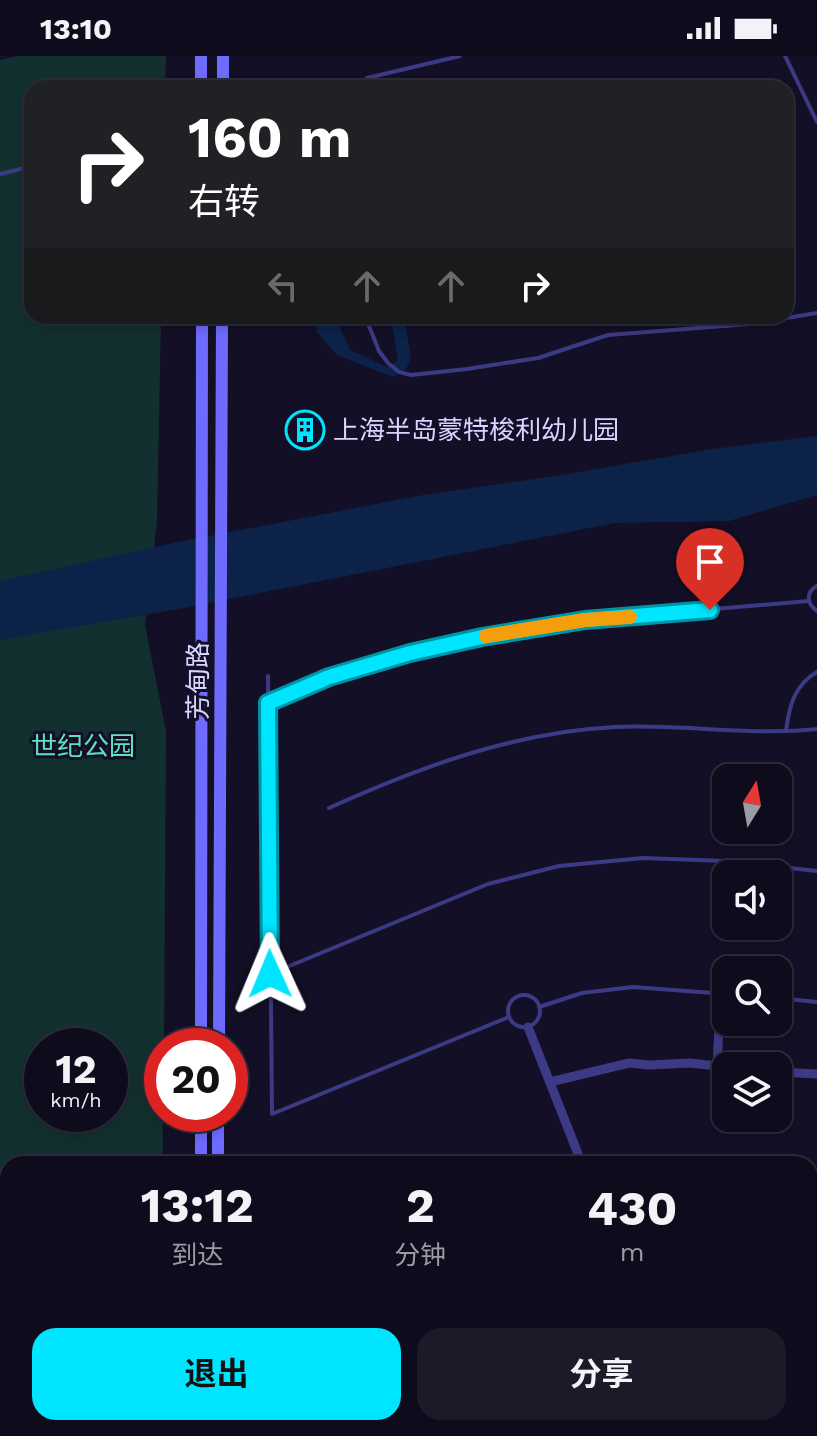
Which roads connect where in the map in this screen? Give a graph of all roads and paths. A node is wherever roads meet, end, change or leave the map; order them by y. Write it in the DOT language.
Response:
graph roads {
  1 [pos="201,56"];
  2 [pos="223,56"];
  3 [pos="460,56"];
  4 [pos="785,56"];
  5 [pos="201,80"];
  6 [pos="223,80"];
  7 [pos="365,80"];
  8 [pos="817,122"];
  9 [pos="24,168"];
  10 [pos="0,174"];
  11 [pos="817,313"];
  12 [pos="794,316"];
  13 [pos="202,324"];
  14 [pos="222,324"];
  15 [pos="368,324"];
  16 [pos="744,324"];
  17 [pos="817,586"];
  18 [pos="809,601"];
  19 [pos="817,611"];
  20 [pos="817,672"];
  21 [pos="268,676"];
  22 [pos="268,703"];
  23 [pos="817,729"];
  24 [pos="786,731"];
  25 [pos="329,808"];
  26 [pos="817,871"];
  27 [pos="270,974"];
  28 [pos="712,993"];
  29 [pos="792,999"];
  30 [pos="817,1002"];
  31 [pos="539,1007"];
  32 [pos="509,1017"];
  33 [pos="528,1027"];
  34 [pos="201,1028"];
  35 [pos="219,1028"];
  36 [pos="712,1065"];
  37 [pos="792,1073"];
  38 [pos="817,1074"];
  39 [pos="550,1082"];
  40 [pos="201,1132"];
  41 [pos="218,1132"];
  42 [pos="201,1156"];
  43 [pos="218,1156"];
  44 [pos="579,1156"];
  1 -- 5 [label="main road"];
  2 -- 6 [label="main road"];
  3 -- 7 [label="lane"];
  4 -- 8 [label="lane"];
  9 -- 10 [label="lane"];
  11 -- 12 [label="lane"];
  13 -- 34 [label="main road, 芳甸路"];
  14 -- 35 [label="main road, 芳甸路"];
  15 -- 16 [label="lane"];
  17 -- 18 [label="lane"];
  18 -- 19 [label="lane"];
  18 -- 22 [label="lane"];
  20 -- 24 [label="lane"];
  21 -- 22 [label="lane"];
  22 -- 27 [label="lane"];
  23 -- 24 [label="lane"];
  24 -- 25 [label="lane"];
  26 -- 27 [label="lane"];
  27 -- 32 [label="lane"];
  28 -- 31 [label="lane"];
  29 -- 30 [label="lane"];
  31 -- 32 [label="lane"];
  31 -- 33 [label="lane"];
  32 -- 33 [label="lane"];
  33 -- 39 [label="street"];
  36 -- 39 [label="street"];
  37 -- 38 [label="street"];
  39 -- 44 [label="street"];
  40 -- 42 [label="main road"];
  41 -- 43 [label="main road"];
}
